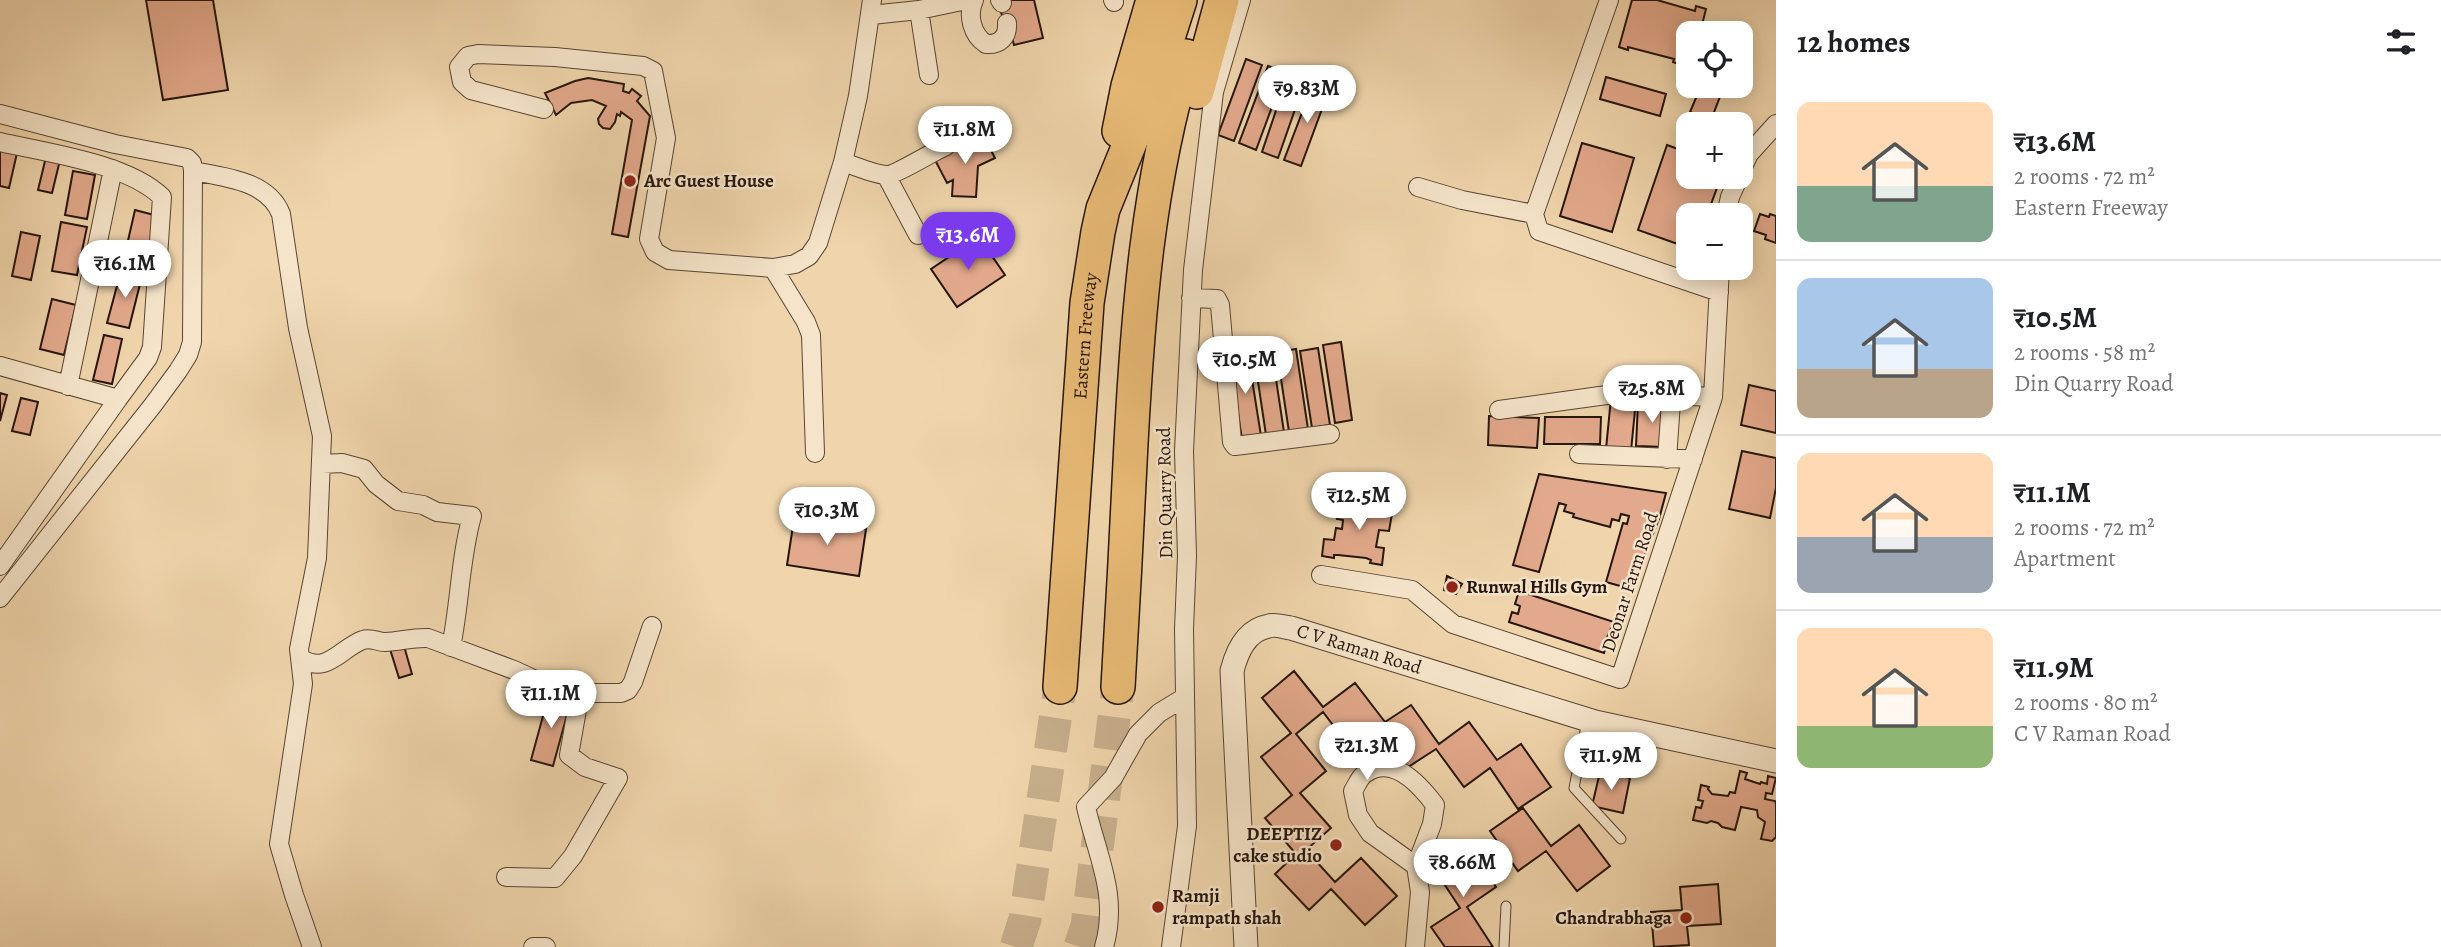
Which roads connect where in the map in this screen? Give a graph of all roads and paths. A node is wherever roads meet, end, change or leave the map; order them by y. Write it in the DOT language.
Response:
graph roads {
  1 [pos="1153,0"];
  2 [pos="1180,0"];
  3 [pos="1203,0"];
  4 [pos="1222,0"];
  5 [pos="1241,0"];
  6 [pos="1609,0"];
  7 [pos="974,1"];
  8 [pos="872,8"];
  9 [pos="919,10"];
  10 [pos="1007,23"];
  11 [pos="929,75"];
  12 [pos="1162,94"];
  13 [pos="544,109"];
  14 [pos="0,114"];
  15 [pos="1776,124"];
  16 [pos="0,142"];
  17 [pos="946,146"];
  18 [pos="1753,150"];
  19 [pos="843,162"];
  20 [pos="113,169"];
  21 [pos="193,171"];
  22 [pos="886,175"];
  23 [pos="1418,187"];
  24 [pos="1103,209"];
  25 [pos="1534,214"];
  26 [pos="1150,217"];
  27 [pos="918,235"];
  28 [pos="773,268"];
  29 [pos="1720,280"];
  30 [pos="1719,292"];
  31 [pos="1191,298"];
  32 [pos="0,366"];
  33 [pos="68,386"];
  34 [pos="1713,397"];
  35 [pos="118,399"];
  36 [pos="1671,402"];
  37 [pos="1499,410"];
  38 [pos="1330,434"];
  39 [pos="815,453"];
  40 [pos="1579,454"];
  41 [pos="1667,459"];
  42 [pos="1693,459"];
  43 [pos="322,464"];
  44 [pos="0,566"];
  45 [pos="1321,575"];
  46 [pos="0,598"];
  47 [pos="652,626"];
  48 [pos="451,647"];
  49 [pos="300,659"];
  50 [pos="1060,687"];
  51 [pos="1118,687"];
  52 [pos="580,693"];
  53 [pos="1185,697"];
  54 [pos="1588,720"];
  55 [pos="1776,761"];
  56 [pos="1621,838"];
  57 [pos="1416,866"];
  58 [pos="506,877"];
  59 [pos="1506,906"];
  60 [pos="312,947"];
  61 [pos="533,947"];
  62 [pos="546,947"];
  63 [pos="1104,947"];
  64 [pos="1171,947"];
  65 [pos="1246,947"];
  66 [pos="1415,947"];
  67 [pos="1504,947"];
  1 -- 24 [label="highway"];
  2 -- 12 [label="highway, Eastern Freeway"];
  3 -- 12 [label="highway, Eastern Freeway"];
  4 -- 26 [label="highway"];
  5 -- 31 [label="street, Din Quarry Road"];
  6 -- 25 [label="street"];
  7 -- 9 [label="street"];
  7 -- 10 [label="street"];
  8 -- 9 [label="street"];
  8 -- 19 [label="street"];
  9 -- 11 [label="street"];
  12 -- 24 [label="highway, Eastern Freeway"];
  12 -- 26 [label="highway, Eastern Freeway"];
  13 -- 28 [label="street"];
  14 -- 21 [label="street"];
  15 -- 18 [label="street"];
  16 -- 20 [label="street"];
  17 -- 22 [label="street"];
  19 -- 22 [label="street"];
  19 -- 28 [label="street"];
  20 -- 33 [label="street"];
  20 -- 35 [label="street"];
  21 -- 43 [label="street"];
  21 -- 46 [label="street"];
  22 -- 27 [label="street"];
  23 -- 25 [label="street"];
  24 -- 50 [label="highway, Eastern Freeway"];
  25 -- 30 [label="street"];
  26 -- 51 [label="highway, Eastern Freeway"];
  28 -- 39 [label="street"];
  29 -- 30 [label="street, Deonar Farm Road"];
  30 -- 34 [label="street, Deonar Farm Road"];
  31 -- 38 [label="street"];
  31 -- 53 [label="street, Din Quarry Road"];
  32 -- 33 [label="street"];
  33 -- 35 [label="street"];
  34 -- 37 [label="street"];
  34 -- 42 [label="street, Deonar Farm Road"];
  35 -- 44 [label="street"];
  36 -- 41 [label="street"];
  40 -- 41 [label="street"];
  41 -- 42 [label="street"];
  42 -- 45 [label="street, Deonar Farm Road"];
  43 -- 48 [label="street"];
  43 -- 49 [label="street"];
  47 -- 52 [label="street"];
  48 -- 49 [label="street"];
  48 -- 52 [label="street"];
  49 -- 60 [label="street"];
  52 -- 58 [label="street"];
  53 -- 63 [label="street"];
  53 -- 64 [label="street, Din Quarry Road"];
  54 -- 55 [label="street, C V Raman Road"];
  54 -- 56 [label="lane"];
  54 -- 65 [label="street, C V Raman Road"];
  57 -- 57 [label="street"];
  57 -- 66 [label="street"];
  59 -- 67 [label="lane"];
  61 -- 62 [label="street"];
}
